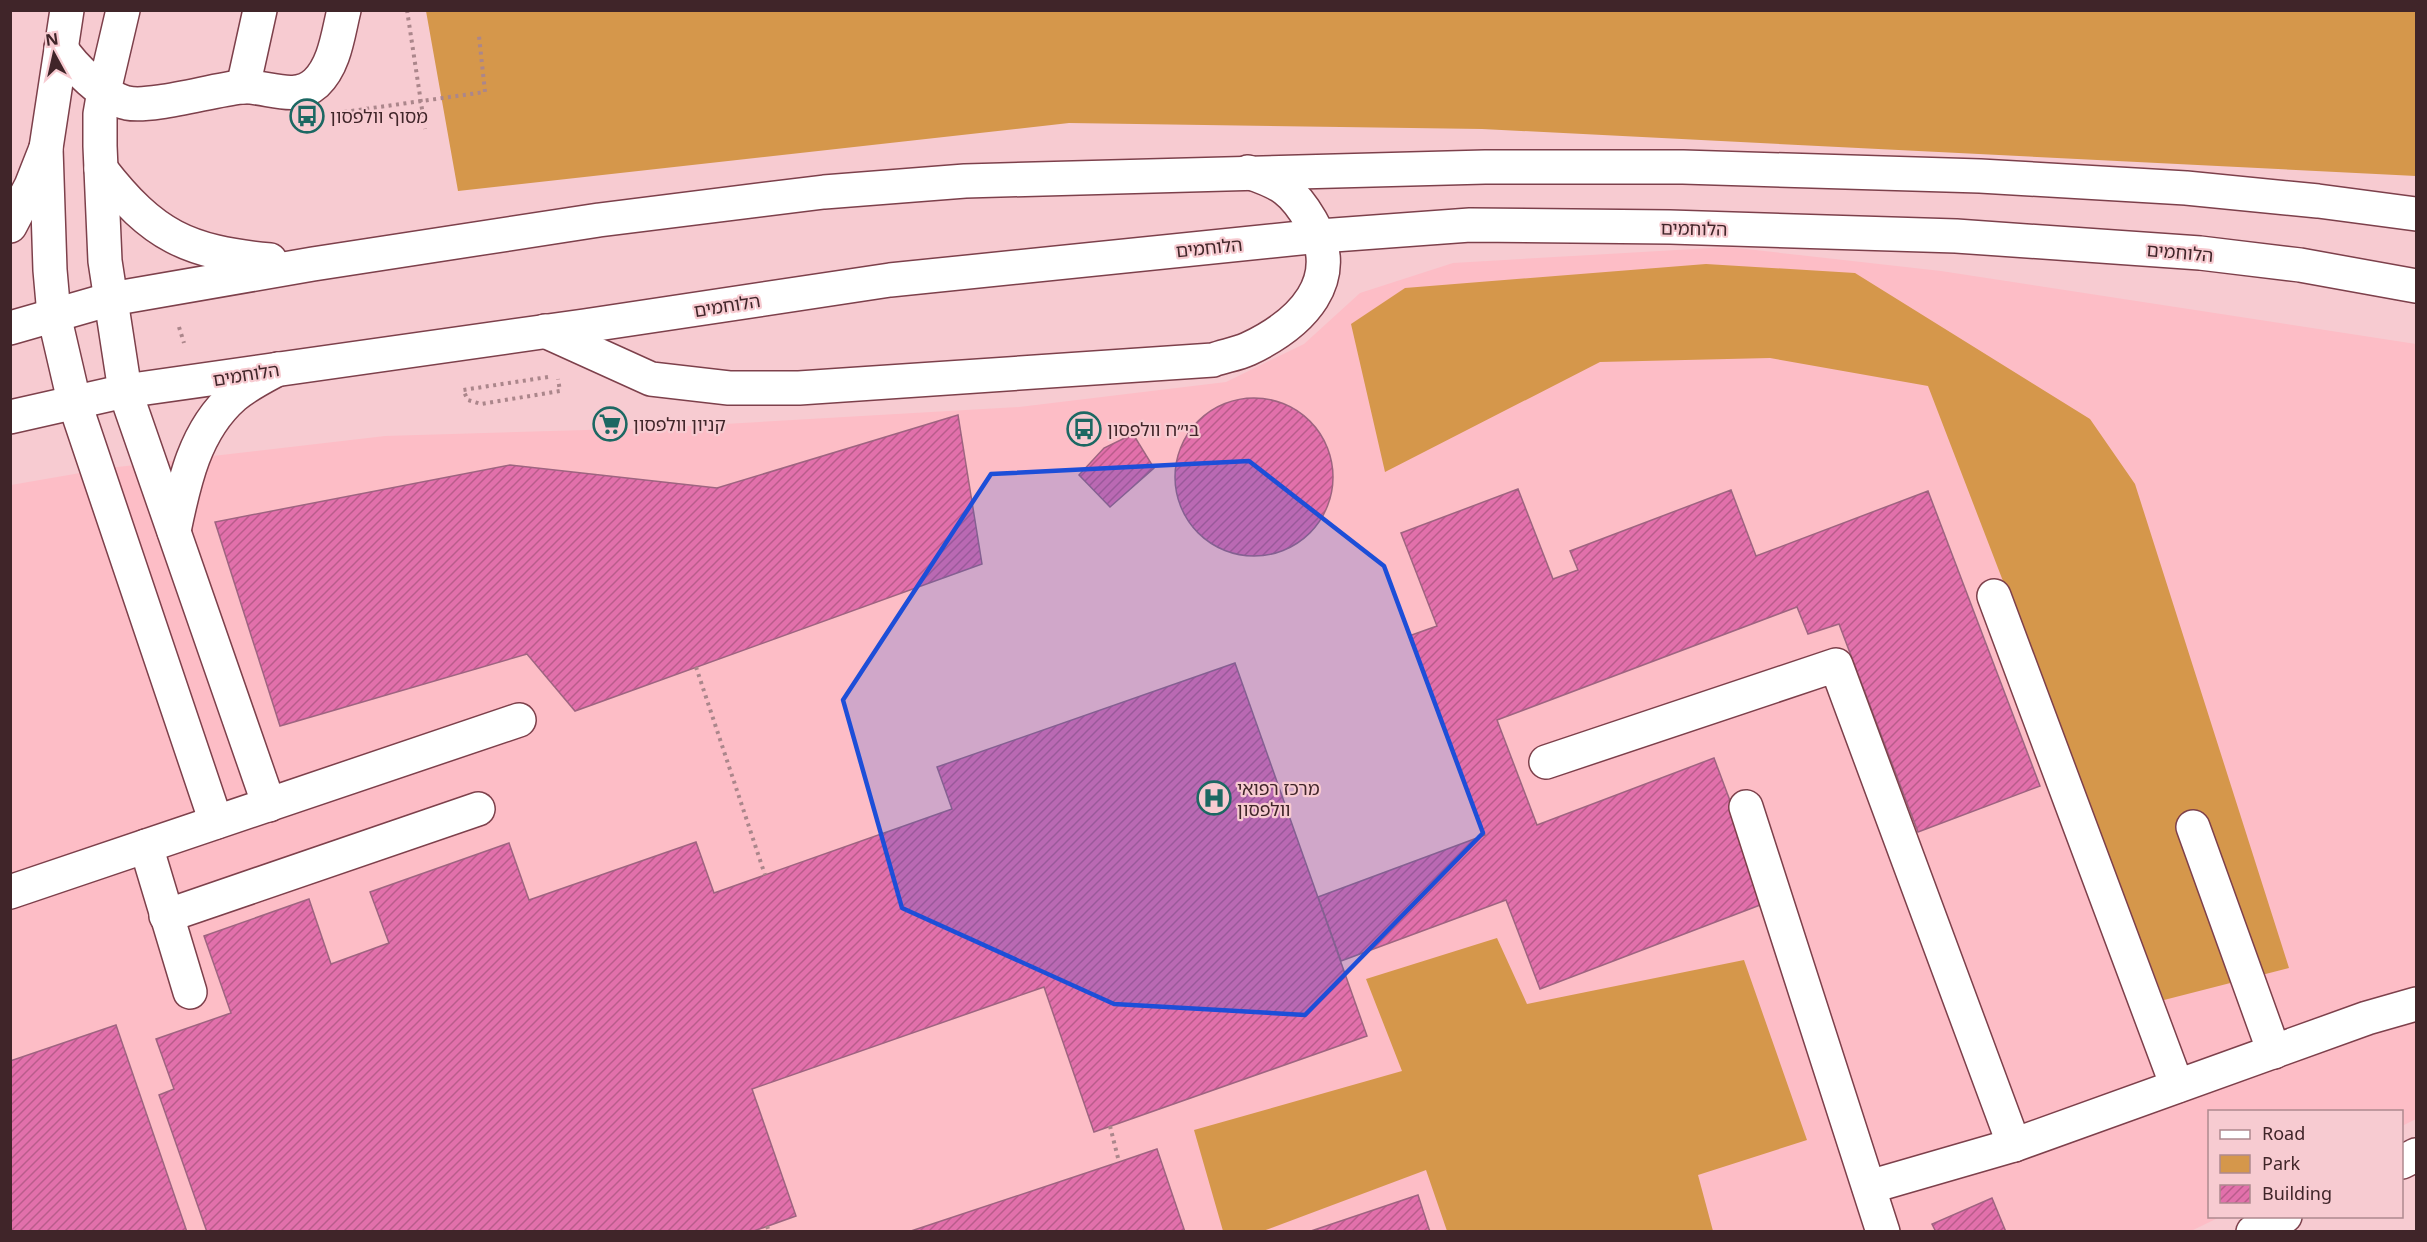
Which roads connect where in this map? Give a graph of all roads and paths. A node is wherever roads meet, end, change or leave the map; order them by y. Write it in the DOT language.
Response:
graph roads {
  1 [pos="67,10"];
  2 [pos="123,10"];
  3 [pos="260,10"];
  4 [pos="344,10"];
  5 [pos="407,10"];
  6 [pos="478,36"];
  7 [pos="61,48"];
  8 [pos="243,87"];
  9 [pos="104,91"];
  10 [pos="421,102"];
  11 [pos="376,108"];
  12 [pos="425,129"];
  13 [pos="46,148"];
  14 [pos="101,169"];
  15 [pos="1248,172"];
  16 [pos="2416,214"];
  17 [pos="10,226"];
  18 [pos="1320,236"];
  19 [pos="313,264"];
  20 [pos="2416,286"];
  21 [pos="168,288"];
  22 [pos="111,298"];
  23 [pos="54,315"];
  24 [pos="10,328"];
  25 [pos="545,331"];
  26 [pos="278,369"];
  27 [pos="557,375"];
  28 [pos="195,382"];
  29 [pos="124,391"];
  30 [pos="560,391"];
  31 [pos="74,401"];
  32 [pos="10,417"];
  33 [pos="174,532"];
  34 [pos="1994,596"];
  35 [pos="696,667"];
  36 [pos="519,720"];
  37 [pos="1546,762"];
  38 [pos="268,805"];
  39 [pos="1746,807"];
  40 [pos="478,809"];
  41 [pos="216,822"];
  42 [pos="2193,826"];
  43 [pos="146,846"];
  44 [pos="765,874"];
  45 [pos="10,892"];
  46 [pos="166,916"];
  47 [pos="190,992"];
  48 [pos="2416,1004"];
  49 [pos="2274,1052"];
  50 [pos="2177,1086"];
  51 [pos="1110,1126"];
  52 [pos="2014,1145"];
  53 [pos="1119,1162"];
  54 [pos="1869,1187"];
  55 [pos="2281,1218"];
  56 [pos="767,1226"];
  57 [pos="769,1232"];
  58 [pos="1883,1232"];
  59 [pos="2253,1232"];
  1 -- 7 [label="main road"];
  2 -- 9 [label="main road"];
  3 -- 8 [label="main road"];
  4 -- 8 [label="main road"];
  5 -- 10 [label="path"];
  6 -- 10 [label="path"];
  7 -- 9 [label="main road"];
  7 -- 13 [label="main road"];
  8 -- 9 [label="main road"];
  9 -- 14 [label="main road"];
  10 -- 11 [label="path"];
  10 -- 12 [label="path"];
  13 -- 17 [label="main road"];
  13 -- 23 [label="main road"];
  14 -- 19 [label="main road"];
  14 -- 22 [label="main road"];
  15 -- 16 [label="main road"];
  15 -- 18 [label="main road"];
  15 -- 19 [label="main road"];
  18 -- 20 [label="main road, הלוחמים"];
  18 -- 25 [label="main road, הלוחמים"];
  18 -- 25 [label="main road"];
  19 -- 21 [label="main road"];
  21 -- 22 [label="main road"];
  21 -- 28 [label="path"];
  22 -- 23 [label="main road"];
  22 -- 29 [label="main road"];
  23 -- 24 [label="main road"];
  23 -- 31 [label="main road"];
  25 -- 26 [label="main road, הלוחמים"];
  26 -- 28 [label="main road, הלוחמים"];
  26 -- 33 [label="main road"];
  27 -- 30 [label="path"];
  28 -- 29 [label="main road, הלוחמים"];
  29 -- 31 [label="main road, הלוחמים"];
  29 -- 33 [label="main road"];
  31 -- 32 [label="main road, הלוחמים"];
  31 -- 41 [label="main road"];
  33 -- 38 [label="main road"];
  34 -- 50 [label="main road"];
  35 -- 44 [label="path"];
  36 -- 38 [label="main road"];
  37 -- 52 [label="main road"];
  38 -- 41 [label="main road"];
  39 -- 54 [label="main road"];
  40 -- 46 [label="main road"];
  41 -- 43 [label="main road"];
  42 -- 49 [label="main road"];
  43 -- 45 [label="main road"];
  43 -- 46 [label="main road"];
  46 -- 47 [label="main road"];
  48 -- 49 [label="main road"];
  49 -- 50 [label="main road"];
  50 -- 52 [label="main road"];
  51 -- 53 [label="path"];
  52 -- 54 [label="main road"];
  54 -- 58 [label="main road"];
  55 -- 59 [label="main road"];
  56 -- 57 [label="path"];
}
